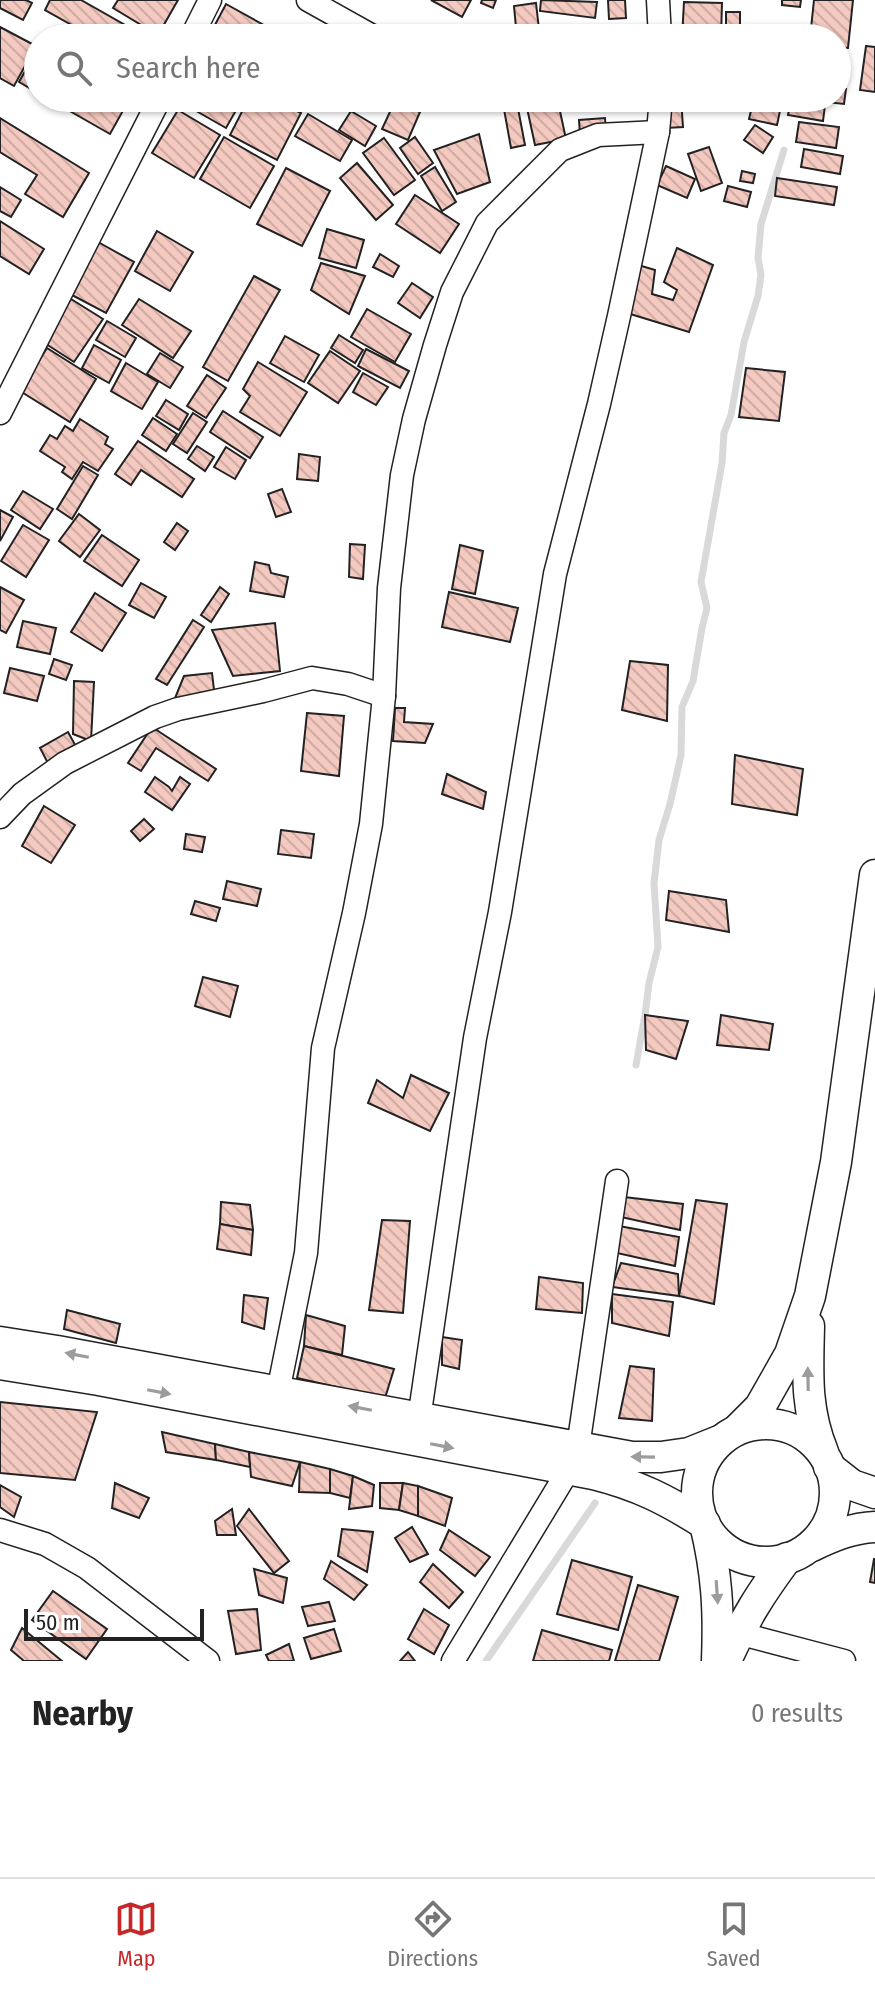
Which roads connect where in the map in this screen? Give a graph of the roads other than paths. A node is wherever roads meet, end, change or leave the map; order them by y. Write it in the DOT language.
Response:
graph roads {
  1 [pos="210,0"];
  2 [pos="308,0"];
  3 [pos="658,0"];
  4 [pos="198,24"];
  5 [pos="351,24"];
  6 [pos="659,24"];
  7 [pos="153,112"];
  8 [pos="660,112"];
  9 [pos="658,132"];
  10 [pos="0,413"];
  11 [pos="384,696"];
  12 [pos="0,817"];
  13 [pos="875,875"];
  14 [pos="872,928"];
  15 [pos="617,1181"];
  16 [pos="810,1296"];
  17 [pos="0,1342"];
  18 [pos="0,1364"];
  19 [pos="278,1392"];
  20 [pos="419,1419"];
  21 [pos="729,1435"];
  22 [pos="573,1459"];
  23 [pos="827,1461"];
  24 [pos="875,1493"];
  25 [pos="705,1524"];
  26 [pos="875,1527"];
  27 [pos="0,1530"];
  28 [pos="797,1553"];
  29 [pos="738,1633"];
  30 [pos="208,1661"];
  31 [pos="453,1661"];
  32 [pos="717,1661"];
  33 [pos="726,1661"];
  34 [pos="844,1661"];
  1 -- 4 [label="street"];
  2 -- 5 [label="street"];
  3 -- 6 [label="street"];
  7 -- 10 [label="street"];
  8 -- 9 [label="street"];
  9 -- 11 [label="street"];
  9 -- 20 [label="street"];
  11 -- 12 [label="street"];
  11 -- 19 [label="street"];
  13 -- 14 [label="main road"];
  14 -- 16 [label="main road"];
  15 -- 22 [label="street"];
  16 -- 21 [label="main road"];
  23 -- 16 [label="main road, one-way"];
  19 -- 17 [label="main road, one-way"];
  18 -- 22 [label="main road, one-way"];
  20 -- 19 [label="main road, one-way"];
  20 -- 22 [label="main road"];
  21 -- 22 [label="main road, one-way"];
  21 -- 23 [label="main road"];
  21 -- 25 [label="main road"];
  22 -- 25 [label="main road"];
  22 -- 31 [label="street"];
  23 -- 24 [label="main road"];
  23 -- 28 [label="main road"];
  25 -- 28 [label="main road"];
  25 -- 32 [label="main road, one-way"];
  26 -- 28 [label="main road"];
  27 -- 30 [label="street"];
  28 -- 29 [label="main road"];
  29 -- 33 [label="main road"];
  29 -- 34 [label="street"];
}
